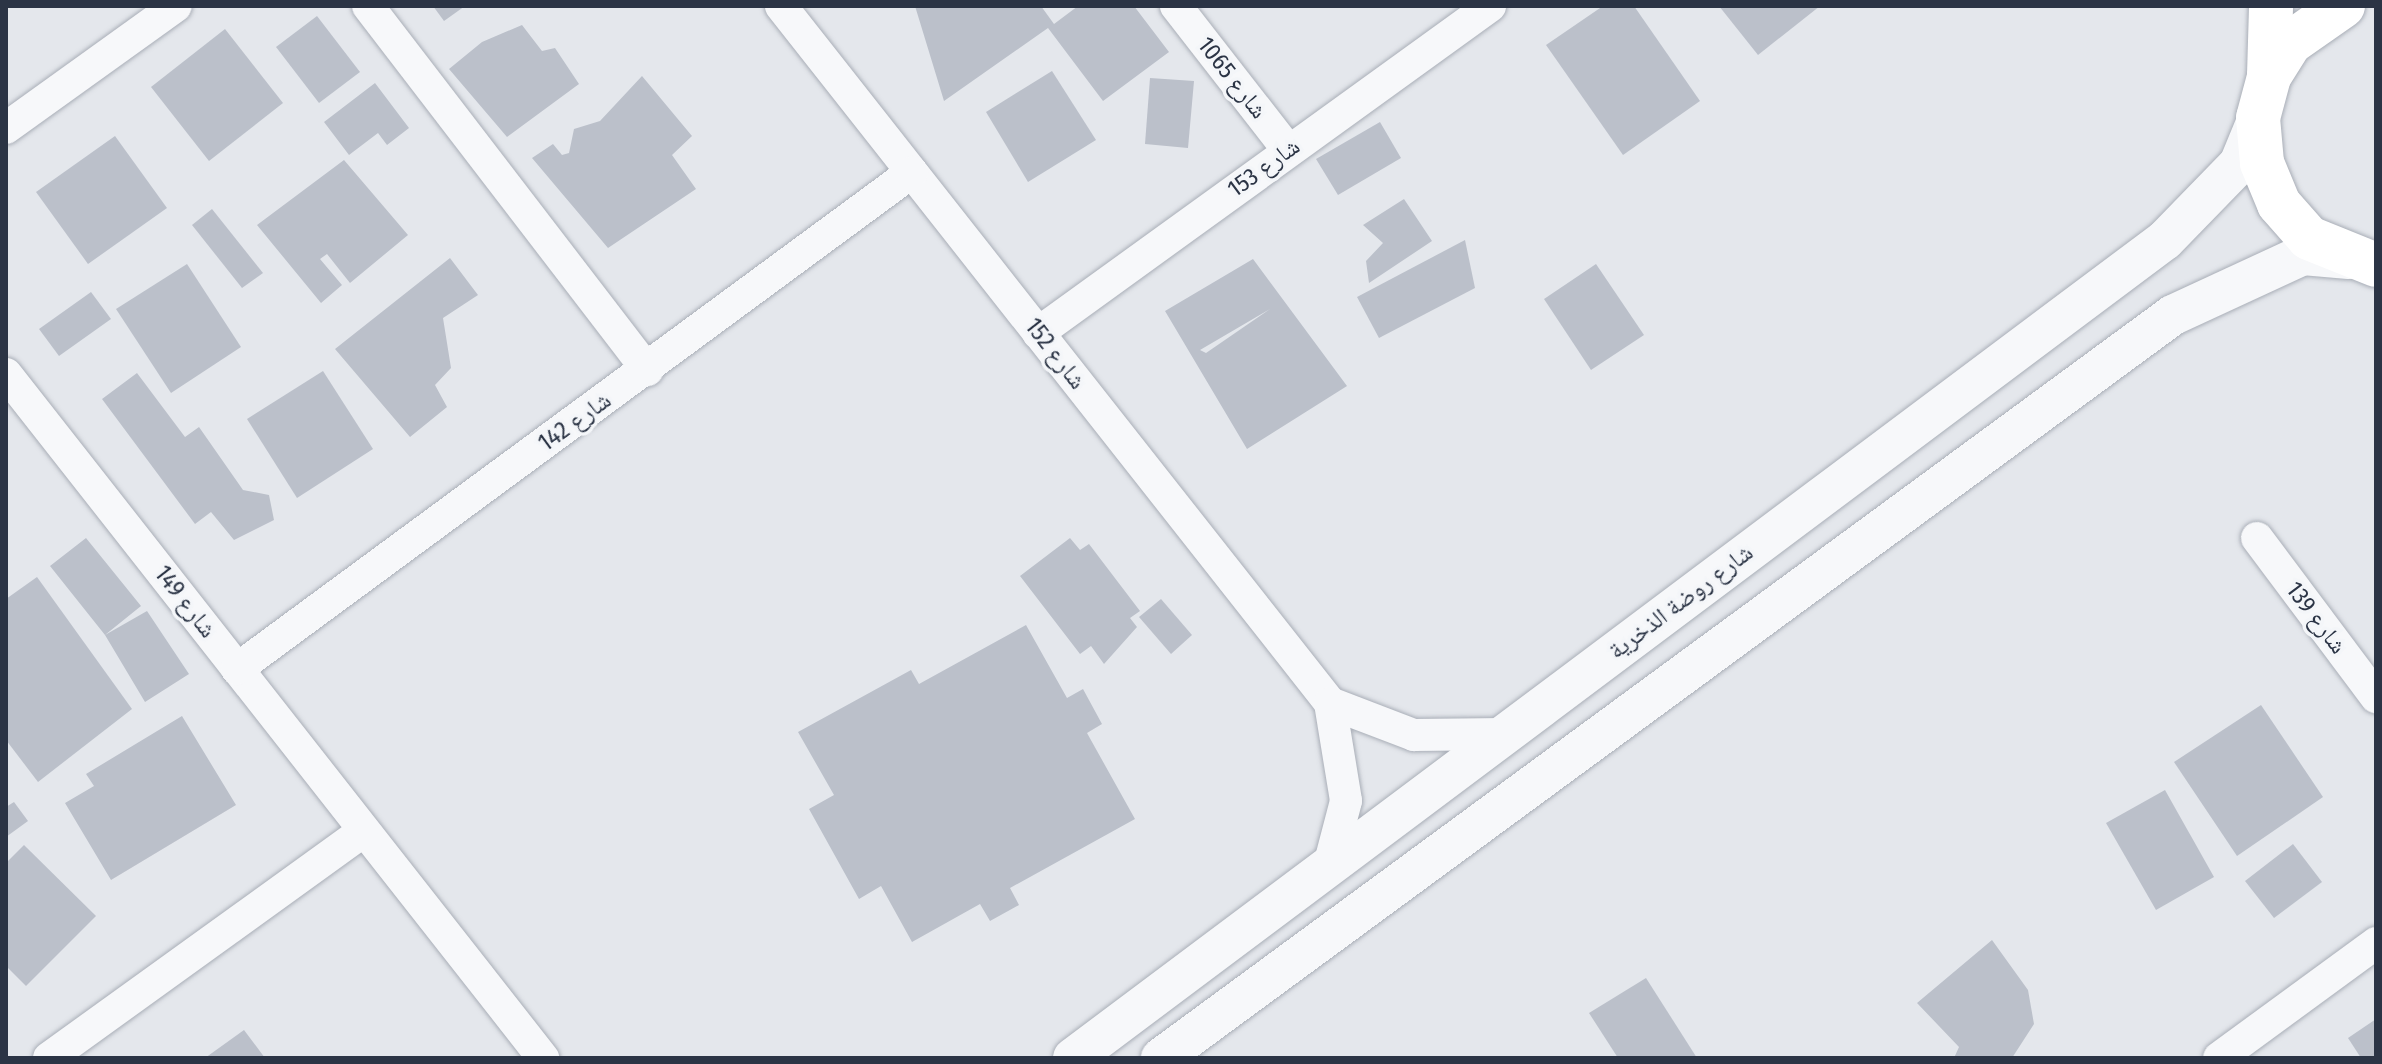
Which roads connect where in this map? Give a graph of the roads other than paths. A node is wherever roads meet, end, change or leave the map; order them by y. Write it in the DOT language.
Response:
graph roads {
  1 [pos="176,6"];
  2 [pos="368,6"];
  3 [pos="781,6"];
  4 [pos="1176,6"];
  5 [pos="1490,6"];
  6 [pos="2271,6"];
  7 [pos="2343,6"];
  8 [pos="2269,77"];
  9 [pos="2258,118"];
  10 [pos="6,128"];
  11 [pos="1288,150"];
  12 [pos="912,172"];
  13 [pos="2362,262"];
  14 [pos="1038,333"];
  15 [pos="647,370"];
  16 [pos="6,374"];
  17 [pos="2257,538"];
  18 [pos="237,669"];
  19 [pos="2376,697"];
  20 [pos="1330,703"];
  21 [pos="1504,734"];
  22 [pos="361,833"];
  23 [pos="1330,862"];
  24 [pos="2376,943"];
  25 [pos="49,1058"];
  26 [pos="543,1058"];
  27 [pos="1073,1058"];
  28 [pos="1161,1058"];
  29 [pos="2219,1058"];
  1 -- 10 [label="street"];
  2 -- 15 [label="street"];
  3 -- 12 [label="street, شارع 152"];
  4 -- 11 [label="street, شارع 1065"];
  5 -- 11 [label="street, شارع 153"];
  6 -- 8 [label="main road"];
  7 -- 8 [label="main road"];
  8 -- 9 [label="main road"];
  9 -- 13 [label="main road"];
  9 -- 21 [label="street, شارع روضة الذخرية"];
  11 -- 14 [label="street, شارع 153"];
  12 -- 14 [label="street, شارع 152"];
  12 -- 15 [label="street, شارع 142"];
  13 -- 28 [label="street"];
  14 -- 20 [label="street, شارع 152"];
  15 -- 18 [label="street, شارع 142"];
  16 -- 18 [label="street, شارع 149"];
  17 -- 19 [label="street, شارع 139"];
  18 -- 22 [label="street, شارع 149"];
  20 -- 21 [label="street"];
  20 -- 23 [label="street, شارع 152"];
  21 -- 23 [label="street, شارع روضة الذخرية"];
  22 -- 25 [label="street"];
  22 -- 26 [label="street, شارع 149"];
  23 -- 27 [label="street, شارع روضة الذخرية"];
  24 -- 29 [label="street"];
}
